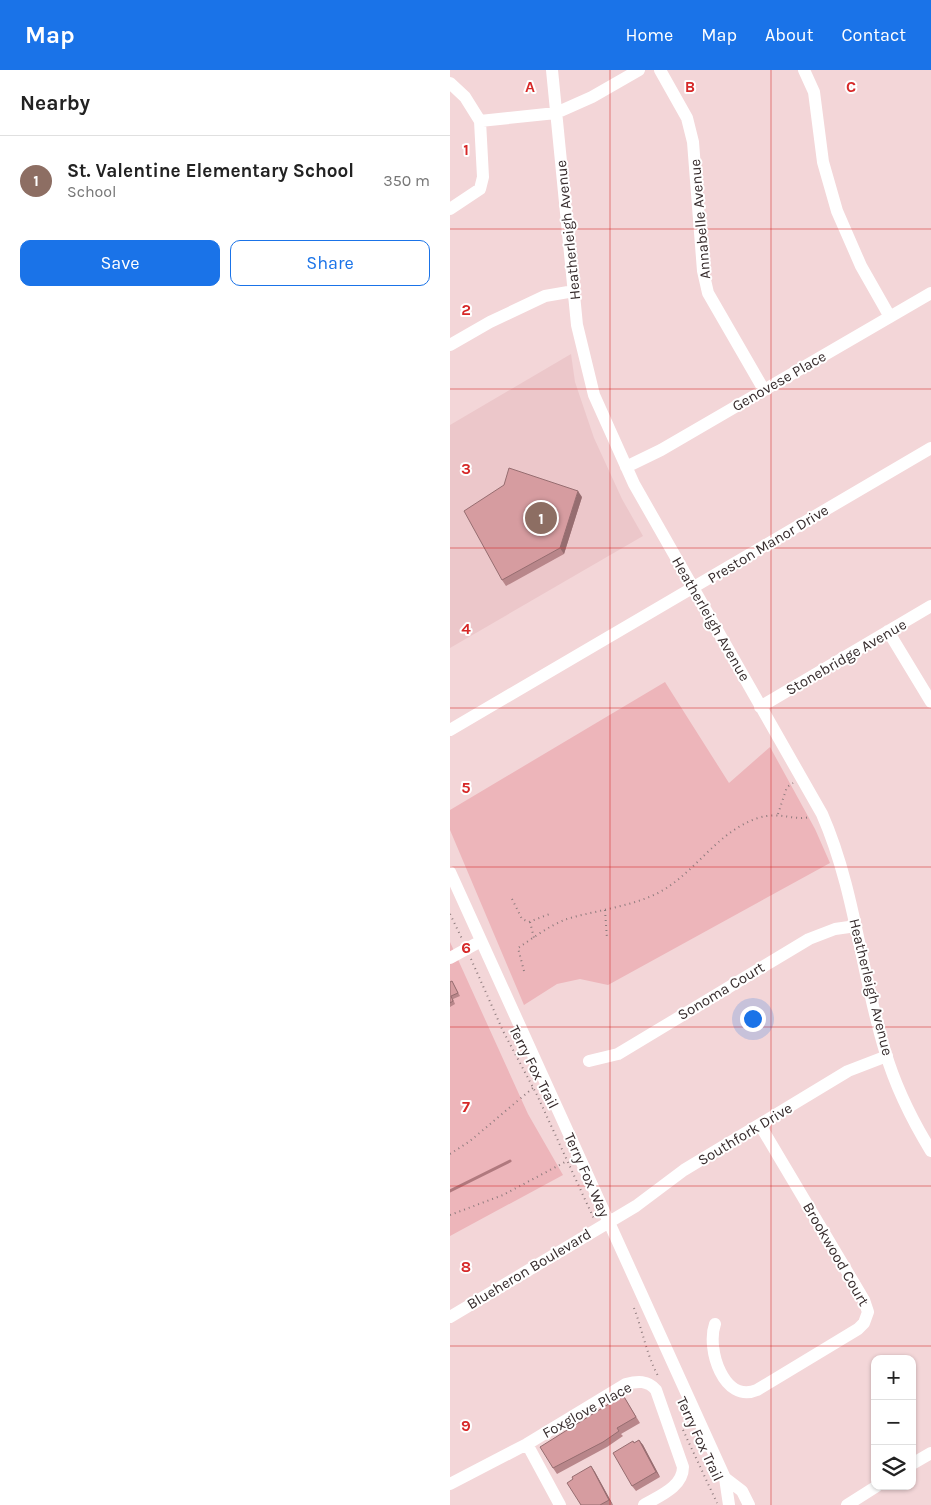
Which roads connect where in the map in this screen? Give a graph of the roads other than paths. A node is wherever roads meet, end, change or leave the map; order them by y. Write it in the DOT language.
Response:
graph roads {
  1 [pos="552,70"];
  2 [pos="639,70"];
  3 [pos="660,70"];
  4 [pos="804,70"];
  5 [pos="450,83"];
  6 [pos="556,112"];
  7 [pos="480,121"];
  8 [pos="450,209"];
  9 [pos="574,291"];
  10 [pos="931,293"];
  11 [pos="890,317"];
  12 [pos="450,345"];
  13 [pos="764,390"];
  14 [pos="931,448"];
  15 [pos="626,467"];
  16 [pos="693,588"];
  17 [pos="931,606"];
  18 [pos="888,632"];
  19 [pos="931,702"];
  20 [pos="760,707"];
  21 [pos="450,730"];
  22 [pos="450,872"];
  23 [pos="856,926"];
  24 [pos="481,942"];
  25 [pos="450,958"];
  26 [pos="887,1056"];
  27 [pos="589,1061"];
  28 [pos="760,1125"];
  29 [pos="931,1151"];
  30 [pos="609,1222"];
  31 [pos="450,1317"];
  32 [pos="715,1324"];
  33 [pos="527,1444"];
  34 [pos="931,1453"];
  35 [pos="916,1462"];
  36 [pos="725,1478"];
  37 [pos="450,1484"];
  38 [pos="871,1490"];
  39 [pos="560,1505"];
  40 [pos="644,1505"];
  41 [pos="729,1505"];
  42 [pos="749,1505"];
  43 [pos="847,1505"];
  1 -- 6 [label="street, Heatherleigh Avenue"];
  2 -- 6 [label="street"];
  3 -- 13 [label="street, Annabelle Avenue"];
  4 -- 11 [label="street"];
  5 -- 7 [label="street"];
  6 -- 7 [label="street"];
  6 -- 9 [label="street, Heatherleigh Avenue"];
  7 -- 8 [label="street"];
  9 -- 12 [label="street"];
  9 -- 15 [label="street, Heatherleigh Avenue"];
  10 -- 11 [label="street, Genovese Place"];
  11 -- 13 [label="street, Genovese Place"];
  13 -- 15 [label="street, Genovese Place"];
  14 -- 16 [label="street, Preston Manor Drive"];
  15 -- 16 [label="street, Heatherleigh Avenue"];
  16 -- 20 [label="street, Heatherleigh Avenue"];
  16 -- 21 [label="street, Preston Manor Drive"];
  17 -- 18 [label="street, Stonebridge Avenue"];
  18 -- 19 [label="street"];
  18 -- 20 [label="street, Stonebridge Avenue"];
  20 -- 23 [label="street, Heatherleigh Avenue"];
  22 -- 24 [label="street, Terry Fox Way"];
  23 -- 26 [label="street, Heatherleigh Avenue"];
  23 -- 27 [label="street, Sonoma Court"];
  24 -- 25 [label="street"];
  24 -- 30 [label="street, Terry Fox Way"];
  26 -- 28 [label="street, Southfork Drive"];
  26 -- 29 [label="street, Heatherleigh Avenue"];
  28 -- 30 [label="street, Southfork Drive"];
  28 -- 32 [label="street, Brookwood Court"];
  30 -- 31 [label="street, Blueheron Boulevard"];
  30 -- 36 [label="street, Terry Fox Way"];
  33 -- 37 [label="street, Foxglove Place"];
  33 -- 39 [label="street, Foxglove Place"];
  33 -- 40 [label="street, Foxglove Place"];
  34 -- 35 [label="street"];
  36 -- 41 [label="street, Terry Fox Way"];
  36 -- 42 [label="street, Terry Fox Way"];
  38 -- 43 [label="street"];
}
